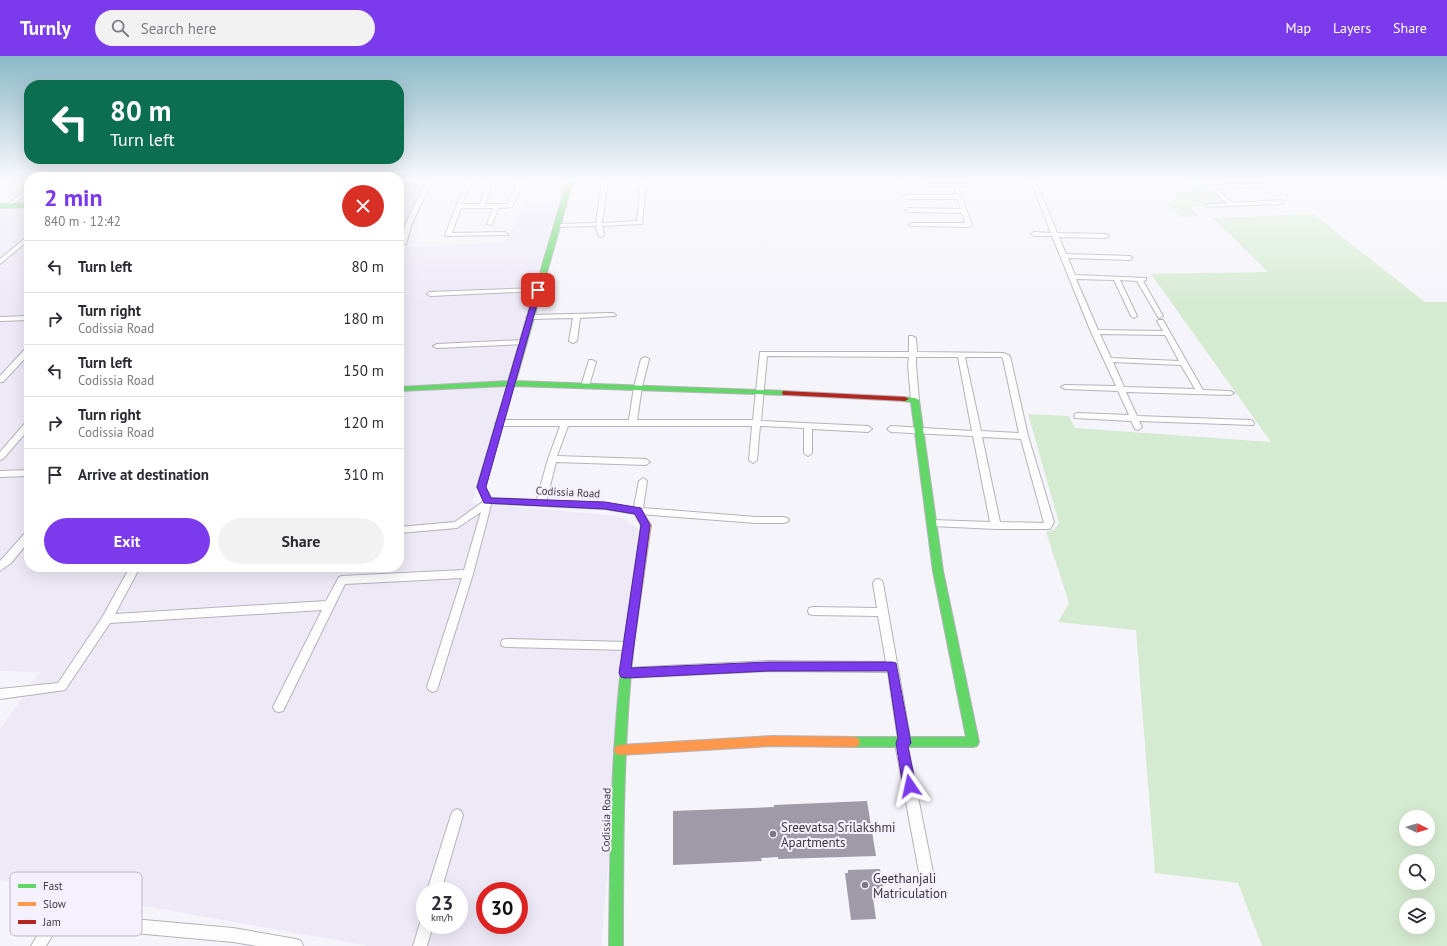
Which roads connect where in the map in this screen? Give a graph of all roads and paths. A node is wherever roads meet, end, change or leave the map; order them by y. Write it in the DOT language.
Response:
graph roads {
  1 [pos="410,223"];
  2 [pos="453,223"];
  3 [pos="558,223"];
  4 [pos="640,223"];
  5 [pos="968,223"];
  6 [pos="1049,223"];
  7 [pos="599,224"];
  8 [pos="912,225"];
  9 [pos="557,226"];
  10 [pos="505,234"];
  11 [pos="1034,234"];
  12 [pos="1054,234"];
  13 [pos="601,235"];
  14 [pos="1106,236"];
  15 [pos="24,240"];
  16 [pos="404,241"];
  17 [pos="1063,256"];
  18 [pos="1130,258"];
  19 [pos="0,262"];
  20 [pos="1072,276"];
  21 [pos="1116,278"];
  22 [pos="538,290"];
  23 [pos="430,294"];
  24 [pos="613,315"];
  25 [pos="577,316"];
  26 [pos="1134,316"];
  27 [pos="530,317"];
  28 [pos="24,318"];
  29 [pos="0,319"];
  30 [pos="1095,332"];
  31 [pos="1168,333"];
  32 [pos="912,338"];
  33 [pos="573,341"];
  34 [pos="523,342"];
  35 [pos="437,346"];
  36 [pos="913,354"];
  37 [pos="24,355"];
  38 [pos="961,355"];
  39 [pos="645,359"];
  40 [pos="1108,360"];
  41 [pos="592,362"];
  42 [pos="1185,363"];
  43 [pos="0,380"];
  44 [pos="511,383"];
  45 [pos="585,386"];
  46 [pos="638,387"];
  47 [pos="1065,387"];
  48 [pos="404,389"];
  49 [pos="1121,389"];
  50 [pos="760,392"];
  51 [pos="1200,392"];
  52 [pos="1230,393"];
  53 [pos="915,400"];
  54 [pos="1078,416"];
  55 [pos="1134,418"];
  56 [pos="1250,422"];
  57 [pos="499,423"];
  58 [pos="565,423"];
  59 [pos="757,423"];
  60 [pos="632,424"];
  61 [pos="808,425"];
  62 [pos="1138,427"];
  63 [pos="868,429"];
  64 [pos="892,429"];
  65 [pos="24,430"];
  66 [pos="918,431"];
  67 [pos="978,434"];
  68 [pos="1024,436"];
  69 [pos="808,453"];
  70 [pos="0,457"];
  71 [pos="552,459"];
  72 [pos="753,460"];
  73 [pos="646,462"];
  74 [pos="24,473"];
  75 [pos="0,474"];
  76 [pos="643,481"];
  77 [pos="488,501"];
  78 [pos="541,502"];
  79 [pos="638,511"];
  80 [pos="784,520"];
  81 [pos="932,523"];
  82 [pos="996,526"];
  83 [pos="404,530"];
  84 [pos="24,540"];
  85 [pos="1,566"];
  86 [pos="132,572"];
  87 [pos="468,574"];
  88 [pos="878,582"];
  89 [pos="329,605"];
  90 [pos="813,611"];
  91 [pos="883,612"];
  92 [pos="107,619"];
  93 [pos="506,643"];
  94 [pos="628,646"];
  95 [pos="892,666"];
  96 [pos="625,673"];
  97 [pos="433,687"];
  98 [pos="0,694"];
  99 [pos="279,707"];
  100 [pos="903,743"];
  101 [pos="620,750"];
  102 [pos="458,816"];
  103 [pos="926,872"];
  104 [pos="437,882"];
  105 [pos="142,927"];
  106 [pos="423,934"];
  107 [pos="44,936"];
  108 [pos="38,946"];
  109 [pos="296,946"];
  110 [pos="420,946"];
  111 [pos="616,946"];
  1 -- 16 [label="street"];
  2 -- 10 [label="street"];
  3 -- 9 [label="street"];
  4 -- 7 [label="street"];
  5 -- 8 [label="street"];
  6 -- 12 [label="street"];
  7 -- 9 [label="street"];
  7 -- 13 [label="street"];
  9 -- 22 [label="street"];
  11 -- 12 [label="street"];
  12 -- 14 [label="street"];
  12 -- 17 [label="street"];
  15 -- 19 [label="street"];
  17 -- 18 [label="street"];
  17 -- 20 [label="street"];
  20 -- 21 [label="street"];
  20 -- 30 [label="street"];
  21 -- 26 [label="street"];
  21 -- 31 [label="street"];
  22 -- 23 [label="street"];
  22 -- 27 [label="street"];
  24 -- 25 [label="street"];
  25 -- 27 [label="street"];
  25 -- 33 [label="street"];
  27 -- 34 [label="street"];
  28 -- 29 [label="street"];
  30 -- 31 [label="street"];
  30 -- 40 [label="street"];
  31 -- 42 [label="street"];
  32 -- 36 [label="street"];
  34 -- 35 [label="street"];
  34 -- 44 [label="street"];
  36 -- 38 [label="street"];
  36 -- 50 [label="street"];
  36 -- 53 [label="street"];
  37 -- 43 [label="street"];
  38 -- 67 [label="street"];
  38 -- 68 [label="street"];
  39 -- 46 [label="street"];
  40 -- 42 [label="street"];
  40 -- 49 [label="street"];
  41 -- 45 [label="street"];
  42 -- 51 [label="street"];
  44 -- 45 [label="street"];
  44 -- 48 [label="street"];
  44 -- 57 [label="street"];
  45 -- 46 [label="street"];
  46 -- 50 [label="street"];
  46 -- 60 [label="street"];
  47 -- 49 [label="street"];
  49 -- 51 [label="street"];
  49 -- 55 [label="street"];
  50 -- 53 [label="street"];
  50 -- 59 [label="street"];
  51 -- 52 [label="street"];
  53 -- 66 [label="street"];
  54 -- 55 [label="street"];
  55 -- 56 [label="street"];
  55 -- 62 [label="street"];
  57 -- 58 [label="street"];
  57 -- 77 [label="street"];
  58 -- 60 [label="street"];
  58 -- 71 [label="street"];
  59 -- 60 [label="street"];
  59 -- 61 [label="street"];
  59 -- 72 [label="street"];
  61 -- 63 [label="street"];
  61 -- 69 [label="street"];
  64 -- 66 [label="street"];
  65 -- 70 [label="street"];
  66 -- 67 [label="street"];
  66 -- 81 [label="street"];
  67 -- 68 [label="street"];
  67 -- 82 [label="street"];
  68 -- 82 [label="street"];
  71 -- 73 [label="street"];
  71 -- 78 [label="street"];
  74 -- 75 [label="street"];
  76 -- 79 [label="street"];
  77 -- 78 [label="street, Codissia Road"];
  77 -- 83 [label="street"];
  77 -- 87 [label="street"];
  78 -- 79 [label="street, Codissia Road"];
  79 -- 80 [label="street"];
  79 -- 94 [label="street, Codissia Road"];
  81 -- 82 [label="street"];
  81 -- 100 [label="street"];
  84 -- 85 [label="street"];
  86 -- 92 [label="street"];
  87 -- 89 [label="street"];
  87 -- 97 [label="street"];
  88 -- 91 [label="street"];
  89 -- 92 [label="street"];
  89 -- 99 [label="street"];
  90 -- 91 [label="street"];
  91 -- 95 [label="street"];
  92 -- 98 [label="street"];
  93 -- 94 [label="street"];
  94 -- 96 [label="street, Codissia Road"];
  95 -- 96 [label="street"];
  95 -- 100 [label="street"];
  96 -- 101 [label="street, Codissia Road"];
  100 -- 101 [label="street"];
  100 -- 103 [label="street"];
  101 -- 111 [label="street, Codissia Road"];
  102 -- 104 [label="street"];
  105 -- 109 [label="street"];
  106 -- 110 [label="street"];
  107 -- 108 [label="street"];
}
